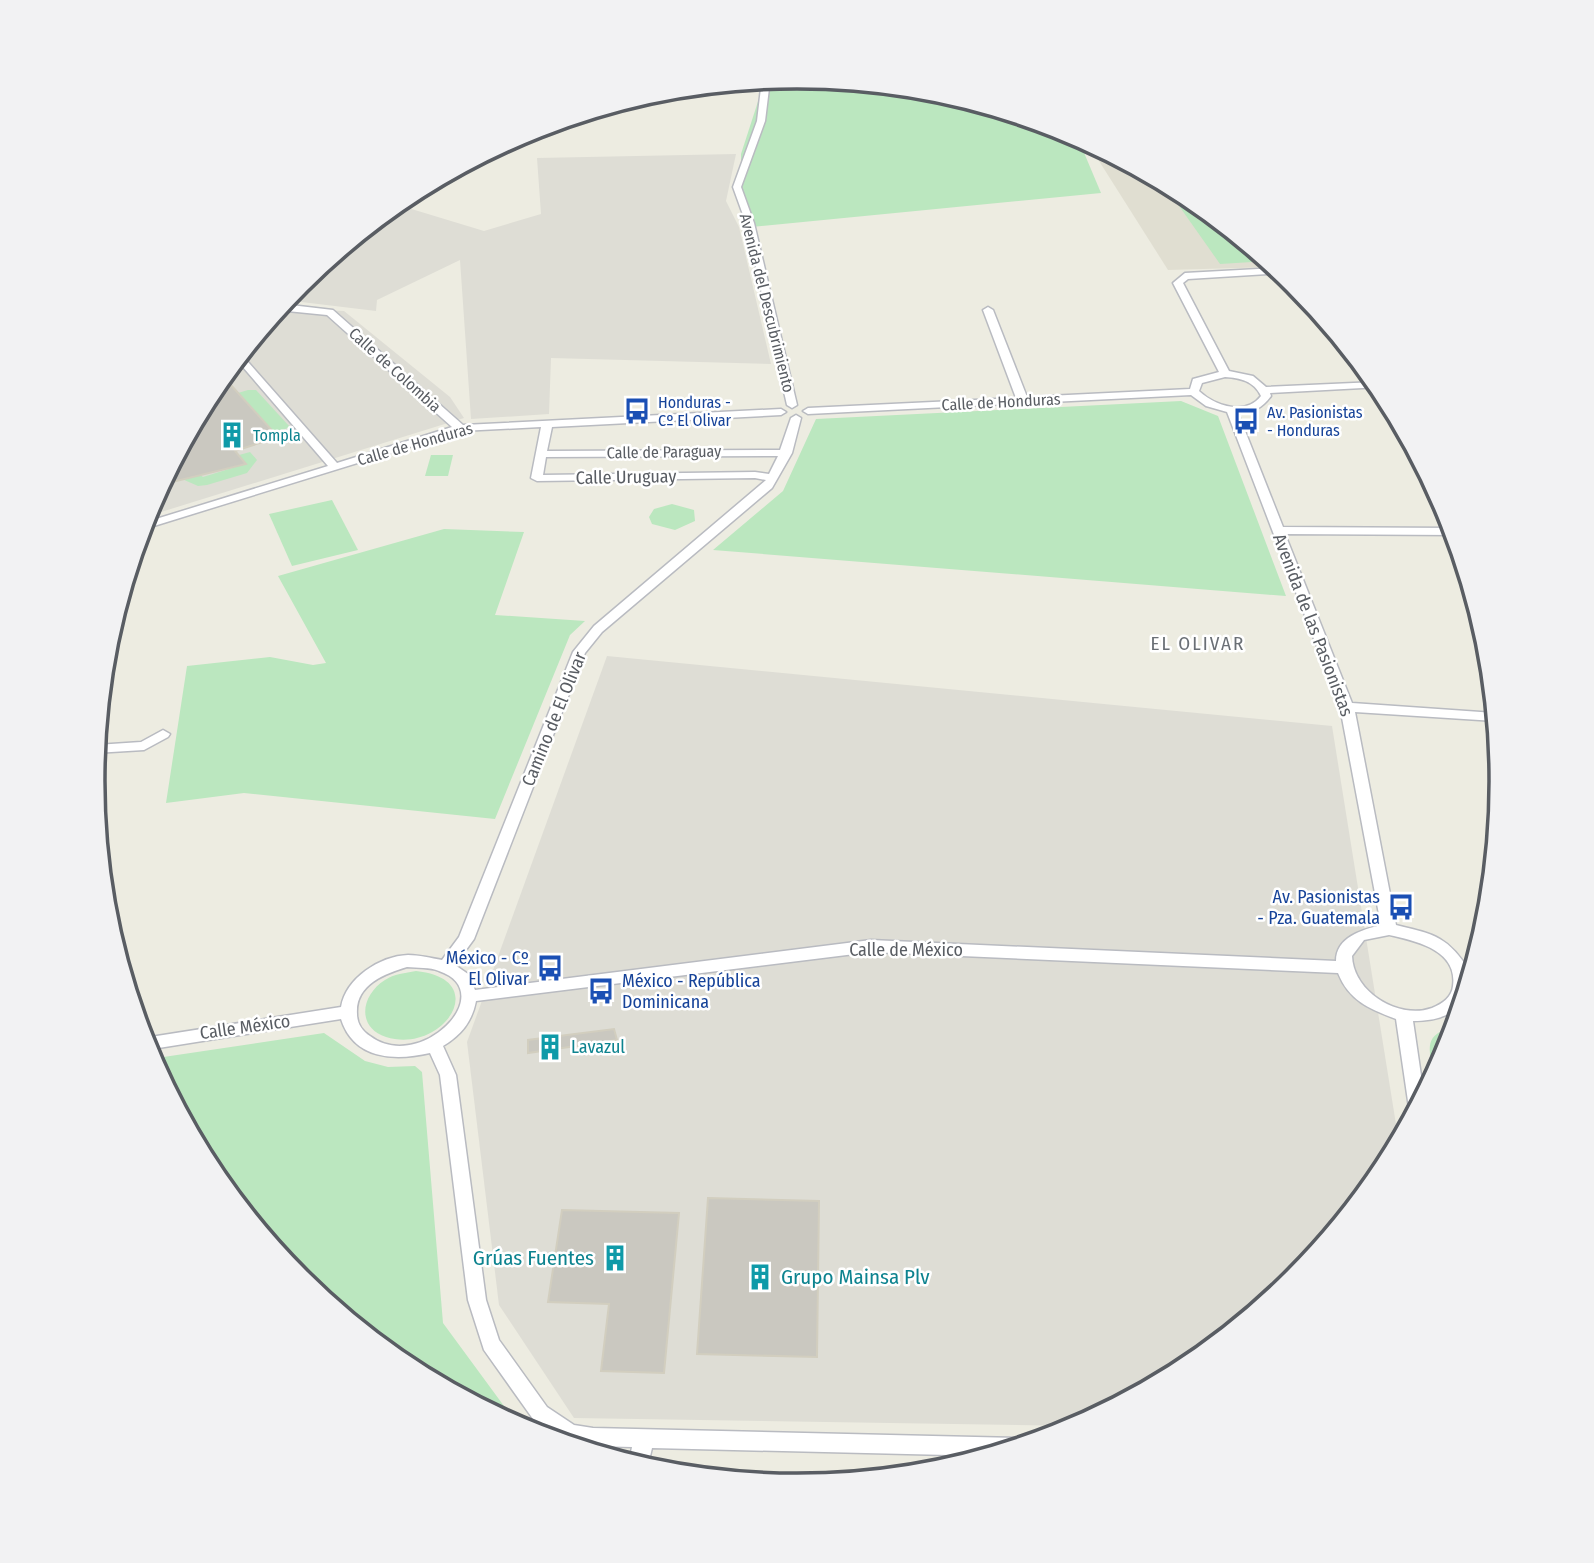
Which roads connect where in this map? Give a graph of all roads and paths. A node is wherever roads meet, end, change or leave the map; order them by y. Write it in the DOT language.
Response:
graph roads {
  1 [pos="765,90"];
  2 [pos="1265,272"];
  3 [pos="293,308"];
  4 [pos="988,310"];
  5 [pos="245,363"];
  6 [pos="1225,374"];
  7 [pos="1365,386"];
  8 [pos="1265,390"];
  9 [pos="1194,392"];
  10 [pos="1023,401"];
  11 [pos="1231,409"];
  12 [pos="799,411"];
  13 [pos="547,423"];
  14 [pos="460,428"];
  15 [pos="786,453"];
  16 [pos="541,454"];
  17 [pos="335,467"];
  18 [pos="772,478"];
  19 [pos="155,523"];
  20 [pos="1278,530"];
  21 [pos="1443,532"];
  22 [pos="1347,707"];
  23 [pos="1486,715"];
  24 [pos="163,734"];
  25 [pos="106,748"];
  26 [pos="1389,929"];
  27 [pos="446,966"];
  28 [pos="1343,967"];
  29 [pos="1463,971"];
  30 [pos="471,996"];
  31 [pos="1452,1005"];
  32 [pos="347,1012"];
  33 [pos="1404,1015"];
  34 [pos="156,1042"];
  35 [pos="434,1044"];
  36 [pos="1415,1094"];
  37 [pos="565,1434"];
  38 [pos="644,1438"];
  39 [pos="583,1440"];
  40 [pos="989,1446"];
  41 [pos="640,1455"];
  1 -- 12 [label="street, Avenida del Descubrimiento"];
  2 -- 6 [label="street"];
  3 -- 14 [label="street, Calle de Colombia"];
  4 -- 10 [label="street"];
  5 -- 17 [label="street"];
  6 -- 8 [label="street"];
  6 -- 9 [label="street"];
  7 -- 8 [label="street"];
  8 -- 11 [label="street"];
  9 -- 10 [label="street, Calle de Honduras"];
  9 -- 11 [label="street"];
  10 -- 12 [label="street, Calle de Honduras"];
  11 -- 20 [label="street, Avenida de las Pasionistas"];
  12 -- 13 [label="street, Calle de Honduras"];
  12 -- 15 [label="street, Camino de El Olivar"];
  13 -- 14 [label="street, Calle de Honduras"];
  13 -- 16 [label="street, Calle Uruguay"];
  14 -- 17 [label="street, Calle de Honduras"];
  15 -- 16 [label="street, Calle de Paraguay"];
  15 -- 18 [label="street, Camino de El Olivar"];
  16 -- 18 [label="street, Calle Uruguay"];
  17 -- 19 [label="street, Calle de Honduras"];
  18 -- 27 [label="street, Camino de El Olivar"];
  20 -- 21 [label="street"];
  20 -- 22 [label="street, Avenida de las Pasionistas"];
  22 -- 23 [label="street"];
  22 -- 26 [label="street, Avenida de las Pasionistas"];
  24 -- 25 [label="street"];
  26 -- 28 [label="street"];
  26 -- 29 [label="street"];
  27 -- 30 [label="street"];
  27 -- 32 [label="street"];
  28 -- 30 [label="street, Calle de México"];
  28 -- 33 [label="street"];
  30 -- 35 [label="street"];
  31 -- 33 [label="street"];
  32 -- 34 [label="street, Calle México"];
  32 -- 35 [label="street"];
  33 -- 36 [label="street"];
  35 -- 37 [label="street"];
  38 -- 39 [label="street"];
  38 -- 40 [label="street"];
  38 -- 41 [label="street"];
}
